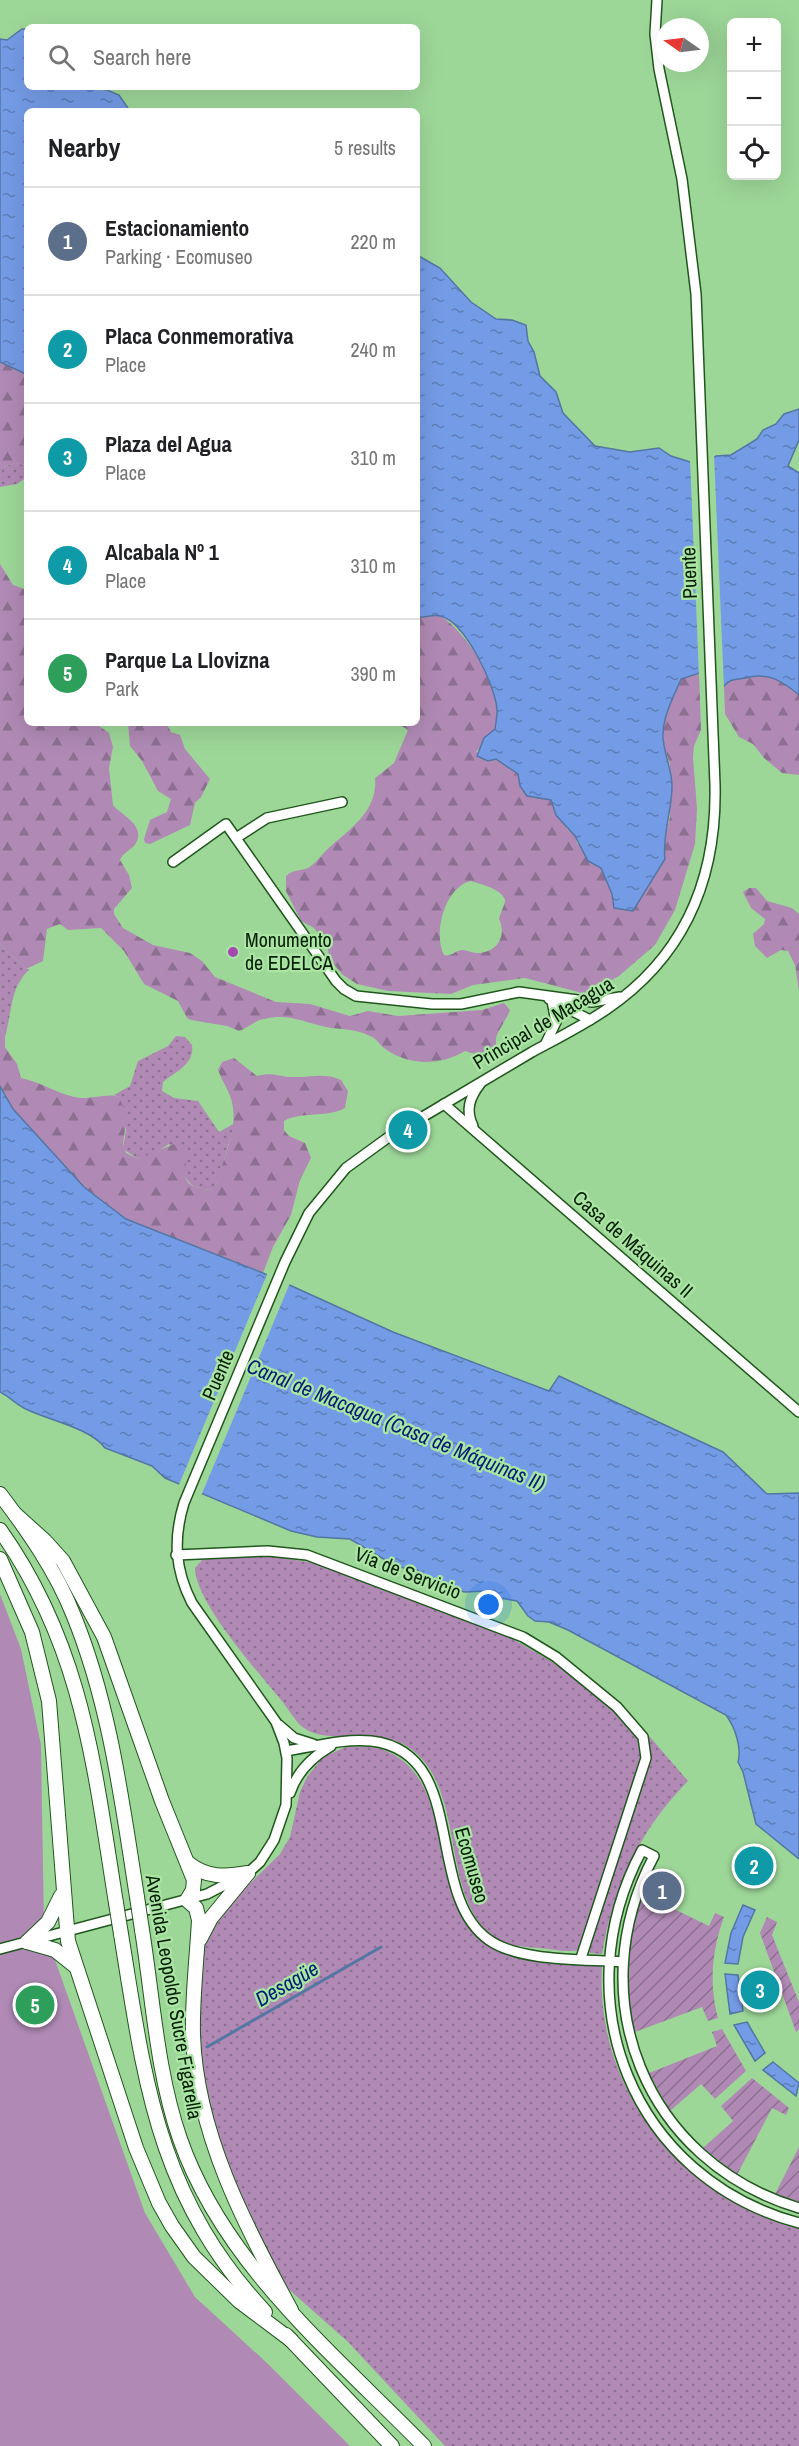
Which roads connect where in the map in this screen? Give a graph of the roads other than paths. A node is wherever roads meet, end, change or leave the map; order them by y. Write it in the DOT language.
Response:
graph roads {
  1 [pos="657,0"];
  2 [pos="713,730"];
  3 [pos="342,802"];
  4 [pos="236,838"];
  5 [pos="173,862"];
  6 [pos="537,994"];
  7 [pos="625,996"];
  8 [pos="552,1001"];
  9 [pos="590,1020"];
  10 [pos="544,1046"];
  11 [pos="482,1081"];
  12 [pos="444,1104"];
  13 [pos="414,1122"];
  14 [pos="398,1131"];
  15 [pos="475,1131"];
  16 [pos="799,1412"];
  17 [pos="0,1494"];
  18 [pos="15,1514"];
  19 [pos="0,1530"];
  20 [pos="177,1555"];
  21 [pos="0,1559"];
  22 [pos="276,1722"];
  23 [pos="336,1743"];
  24 [pos="321,1746"];
  25 [pos="286,1751"];
  26 [pos="286,1804"];
  27 [pos="188,1863"];
  28 [pos="248,1873"];
  29 [pos="62,1892"];
  30 [pos="187,1900"];
  31 [pos="67,1932"];
  32 [pos="27,1942"];
  33 [pos="198,1947"];
  34 [pos="0,1949"];
  35 [pos="581,1958"];
  36 [pos="608,1961"];
  37 [pos="622,1962"];
  38 [pos="75,1966"];
  39 [pos="640,2069"];
  40 [pos="627,2074"];
  41 [pos="692,2146"];
  42 [pos="681,2156"];
  43 [pos="724,2174"];
  44 [pos="717,2186"];
  45 [pos="767,2197"];
  46 [pos="799,2208"];
  47 [pos="760,2210"];
  48 [pos="799,2223"];
  49 [pos="291,2310"];
  50 [pos="291,2340"];
  51 [pos="392,2446"];
  52 [pos="424,2446"];
  1 -- 2 [label="street, Puente"];
  2 -- 7 [label="street, Principal de Macagua"];
  3 -- 4 [label="street"];
  4 -- 5 [label="street"];
  4 -- 6 [label="street"];
  6 -- 7 [label="street"];
  6 -- 8 [label="street"];
  7 -- 9 [label="street, Principal de Macagua"];
  8 -- 9 [label="street"];
  8 -- 10 [label="street"];
  9 -- 10 [label="street, Principal de Macagua"];
  10 -- 11 [label="street, Principal de Macagua"];
  11 -- 12 [label="street, Principal de Macagua"];
  11 -- 15 [label="street"];
  12 -- 13 [label="street, Principal de Macagua"];
  12 -- 15 [label="street, Casa de Máquinas II"];
  14 -- 20 [label="street, Puente"];
  15 -- 16 [label="street, Casa de Máquinas II"];
  17 -- 18 [label="main road, Avenida Leopoldo Sucre Figarella"];
  18 -- 27 [label="main road"];
  18 -- 49 [label="main road, Avenida Leopoldo Sucre Figarella, bridge"];
  19 -- 50 [label="main road, Avenida Leopoldo Sucre Figarella, bridge"];
  20 -- 22 [label="street"];
  20 -- 35 [label="street, Vía de Servicio"];
  21 -- 29 [label="main road"];
  22 -- 24 [label="street, Ecomuseo"];
  22 -- 25 [label="street"];
  23 -- 24 [label="street, Ecomuseo"];
  23 -- 26 [label="street"];
  23 -- 35 [label="street, Ecomuseo"];
  24 -- 25 [label="street, Ecomuseo"];
  25 -- 26 [label="street"];
  26 -- 28 [label="street"];
  27 -- 28 [label="main road"];
  27 -- 30 [label="main road"];
  28 -- 30 [label="street"];
  28 -- 33 [label="main road"];
  29 -- 31 [label="main road"];
  29 -- 32 [label="main road"];
  30 -- 31 [label="street"];
  30 -- 33 [label="main road"];
  31 -- 32 [label="street"];
  31 -- 38 [label="main road"];
  32 -- 34 [label="street"];
  32 -- 38 [label="main road"];
  33 -- 49 [label="main road"];
  35 -- 36 [label="street, Ecomuseo"];
  36 -- 37 [label="street, Ecomuseo"];
  36 -- 37 [label="street"];
  36 -- 40 [label="street"];
  37 -- 39 [label="street"];
  38 -- 50 [label="main road"];
  39 -- 40 [label="street"];
  39 -- 41 [label="street"];
  40 -- 42 [label="street"];
  41 -- 42 [label="street"];
  41 -- 43 [label="street"];
  42 -- 44 [label="street"];
  43 -- 44 [label="street"];
  43 -- 45 [label="street"];
  44 -- 47 [label="street"];
  45 -- 46 [label="street"];
  45 -- 47 [label="street"];
  47 -- 48 [label="street"];
  49 -- 52 [label="main road, Avenida Leopoldo Sucre Figarella"];
  50 -- 51 [label="main road, Avenida Leopoldo Sucre Figarella"];
}
